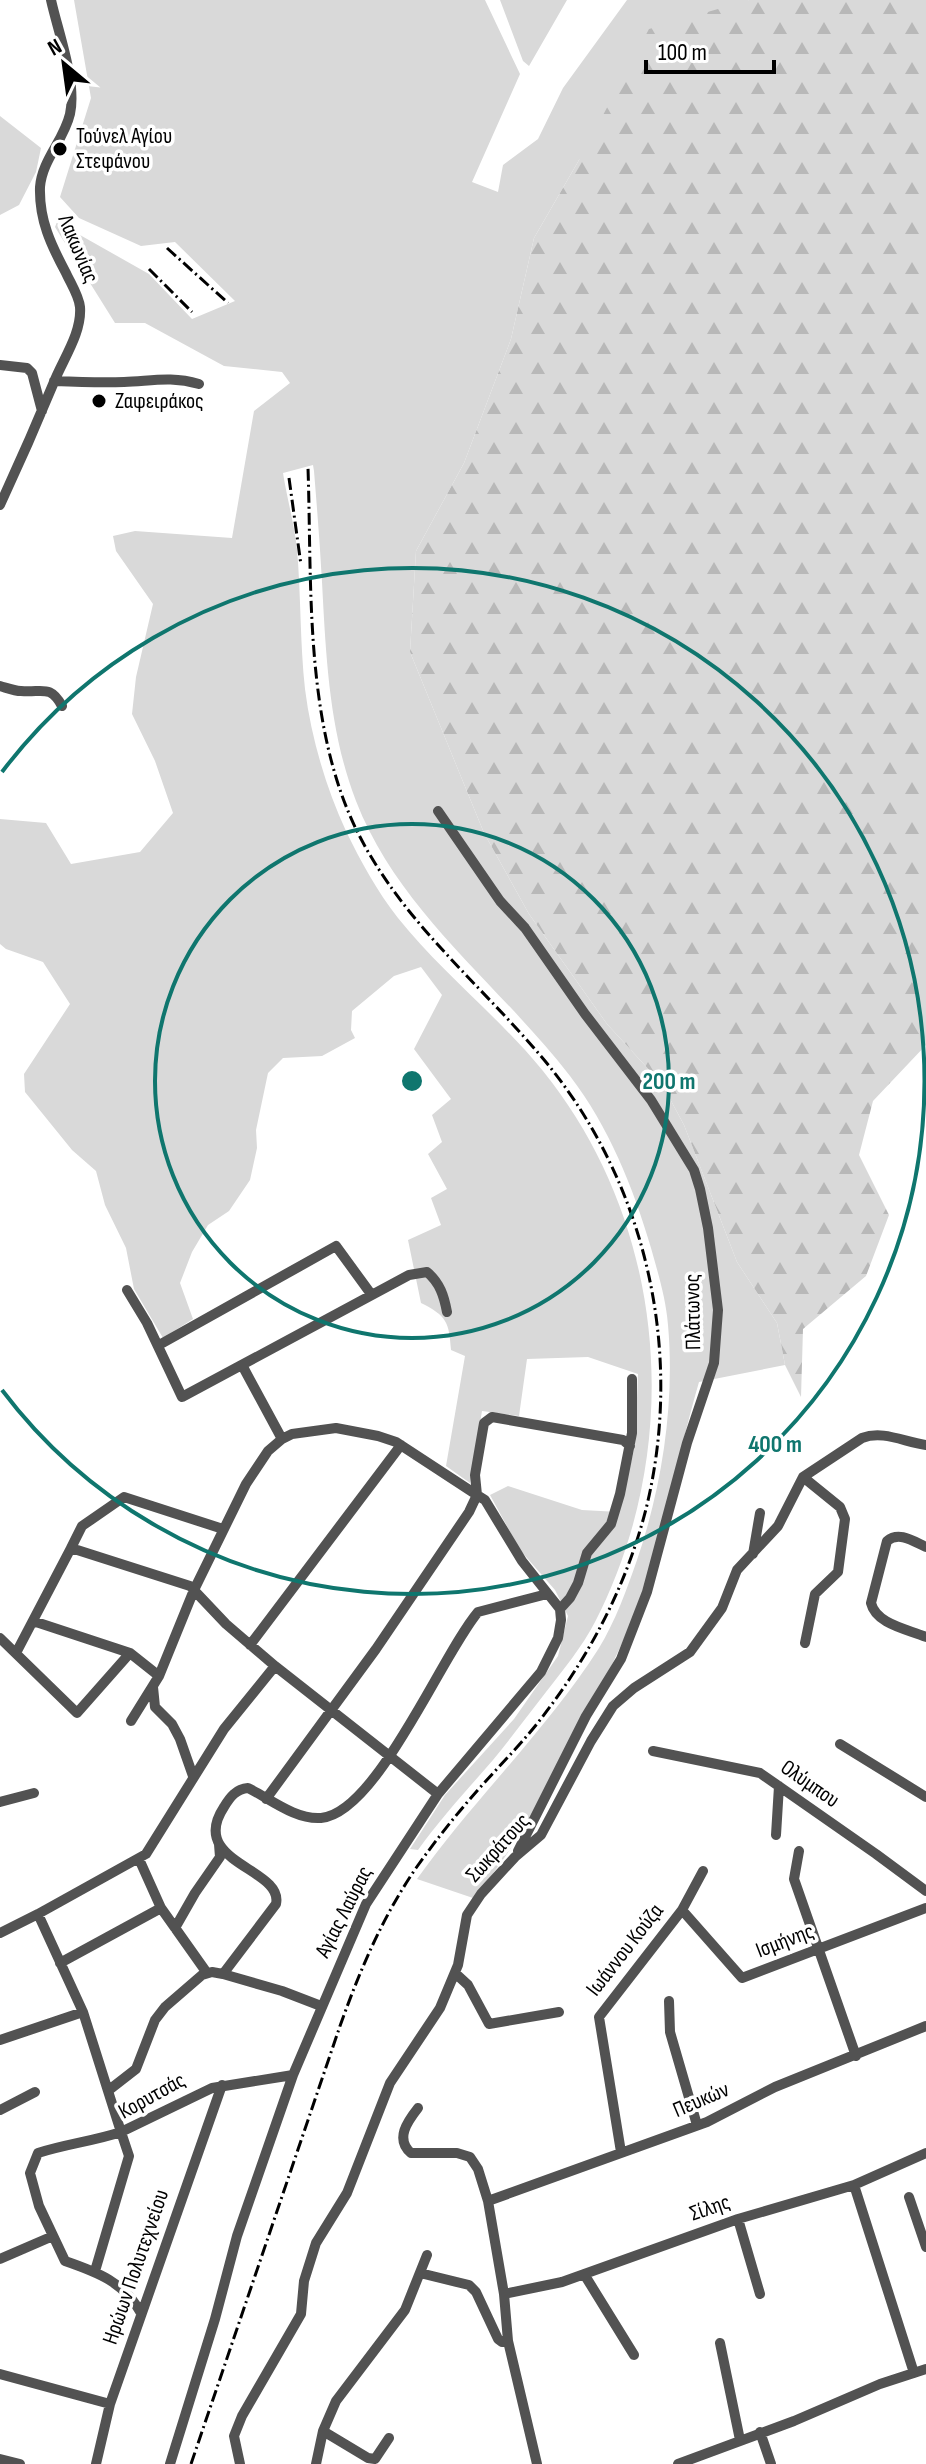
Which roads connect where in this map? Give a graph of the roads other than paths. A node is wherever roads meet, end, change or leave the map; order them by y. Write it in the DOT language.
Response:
graph roads {
  1 [pos="51,0"];
  2 [pos="0,365"];
  3 [pos="54,381"];
  4 [pos="199,384"];
  5 [pos="42,413"];
  6 [pos="0,505"];
  7 [pos="0,686"];
  8 [pos="62,706"];
  9 [pos="438,811"];
  10 [pos="127,1290"];
  11 [pos="371,1294"];
  12 [pos="447,1312"];
  13 [pos="159,1345"];
  14 [pos="242,1365"];
  15 [pos="632,1379"];
  16 [pos="282,1439"];
  17 [pos="401,1445"];
  18 [pos="926,1445"];
  19 [pos="630,1446"];
  20 [pos="803,1477"];
  21 [pos="477,1495"];
  22 [pos="760,1513"];
  23 [pos="223,1529"];
  24 [pos="926,1547"];
  25 [pos="71,1548"];
  26 [pos="753,1554"];
  27 [pos="194,1590"];
  28 [pos="547,1594"];
  29 [pos="560,1609"];
  30 [pos="33,1621"];
  31 [pos="926,1637"];
  32 [pos="0,1638"];
  33 [pos="805,1643"];
  34 [pos="250,1645"];
  35 [pos="16,1653"];
  36 [pos="130,1653"];
  37 [pos="275,1666"];
  38 [pos="159,1676"];
  39 [pos="153,1687"];
  40 [pos="332,1709"];
  41 [pos="131,1721"];
  42 [pos="840,1744"];
  43 [pos="653,1751"];
  44 [pos="390,1755"];
  45 [pos="193,1776"];
  46 [pos="779,1786"];
  47 [pos="34,1793"];
  48 [pos="438,1794"];
  49 [pos="926,1797"];
  50 [pos="266,1799"];
  51 [pos="0,1802"];
  52 [pos="776,1835"];
  53 [pos="219,1842"];
  54 [pos="799,1851"];
  55 [pos="142,1856"];
  56 [pos="515,1857"];
  57 [pos="703,1871"];
  58 [pos="926,1891"];
  59 [pos="161,1908"];
  60 [pos="926,1908"];
  61 [pos="682,1910"];
  62 [pos="38,1914"];
  63 [pos="175,1928"];
  64 [pos="0,1933"];
  65 [pos="819,1950"];
  66 [pos="60,1963"];
  67 [pos="207,1973"];
  68 [pos="455,1973"];
  69 [pos="223,1974"];
  70 [pos="669,2001"];
  71 [pos="321,2006"];
  72 [pos="83,2012"];
  73 [pos="559,2012"];
  74 [pos="926,2026"];
  75 [pos="0,2040"];
  76 [pos="856,2056"];
  77 [pos="293,2075"];
  78 [pos="222,2085"];
  79 [pos="109,2090"];
  80 [pos="35,2092"];
  81 [pos="418,2108"];
  82 [pos="0,2110"];
  83 [pos="697,2125"];
  84 [pos="121,2132"];
  85 [pos="621,2152"];
  86 [pos="926,2153"];
  87 [pos="854,2185"];
  88 [pos="909,2197"];
  89 [pos="488,2201"];
  90 [pos="738,2219"];
  91 [pos="53,2236"];
  92 [pos="926,2247"];
  93 [pos="427,2255"];
  94 [pos="0,2259"];
  95 [pos="95,2271"];
  96 [pos="420,2273"];
  97 [pos="584,2274"];
  98 [pos="504,2294"];
  99 [pos="760,2294"];
  100 [pos="141,2313"];
  101 [pos="508,2341"];
  102 [pos="720,2343"];
  103 [pos="634,2355"];
  104 [pos="926,2369"];
  105 [pos="914,2373"];
  106 [pos="0,2374"];
  107 [pos="110,2404"];
  108 [pos="323,2431"];
  109 [pos="760,2432"];
  110 [pos="389,2438"];
  111 [pos="740,2440"];
  112 [pos="0,2459"];
  113 [pos="20,2464"];
  114 [pos="96,2464"];
  115 [pos="170,2464"];
  116 [pos="240,2464"];
  117 [pos="316,2464"];
  118 [pos="537,2464"];
  119 [pos="678,2464"];
  120 [pos="771,2464"];
  1 -- 3 [label="street, Λακωνίας"];
  2 -- 5 [label="street"];
  3 -- 4 [label="street"];
  3 -- 5 [label="street, Λακωνίας"];
  5 -- 6 [label="street, Λακωνίας"];
  7 -- 8 [label="street"];
  9 -- 56 [label="street, Πλάτωνος"];
  10 -- 13 [label="street"];
  11 -- 12 [label="street"];
  11 -- 13 [label="street"];
  11 -- 14 [label="street"];
  13 -- 14 [label="street"];
  14 -- 16 [label="street"];
  15 -- 19 [label="street, Αγίας Λαύρας"];
  16 -- 17 [label="street"];
  16 -- 23 [label="street"];
  17 -- 21 [label="street"];
  17 -- 34 [label="street"];
  18 -- 20 [label="street, Σωκράτους"];
  19 -- 21 [label="street"];
  19 -- 29 [label="street, Αγίας Λαύρας"];
  20 -- 26 [label="street, Σωκράτους"];
  20 -- 33 [label="street"];
  21 -- 28 [label="street"];
  21 -- 40 [label="street"];
  22 -- 26 [label="street"];
  23 -- 25 [label="street"];
  23 -- 27 [label="street"];
  24 -- 31 [label="street"];
  25 -- 27 [label="street"];
  25 -- 30 [label="street"];
  26 -- 56 [label="street, Σωκράτους"];
  27 -- 34 [label="street"];
  27 -- 38 [label="street"];
  28 -- 29 [label="street"];
  28 -- 44 [label="street"];
  29 -- 48 [label="street, Αγίας Λαύρας"];
  30 -- 35 [label="street"];
  30 -- 36 [label="street"];
  32 -- 35 [label="street"];
  34 -- 37 [label="street"];
  35 -- 36 [label="street"];
  36 -- 38 [label="street"];
  37 -- 40 [label="street"];
  37 -- 45 [label="street"];
  38 -- 39 [label="street"];
  39 -- 41 [label="street"];
  39 -- 45 [label="street"];
  40 -- 44 [label="street"];
  40 -- 50 [label="street"];
  42 -- 49 [label="street"];
  43 -- 46 [label="street, Ολύμπου"];
  44 -- 48 [label="street"];
  44 -- 50 [label="street"];
  45 -- 55 [label="street"];
  46 -- 52 [label="street"];
  46 -- 58 [label="street, Ολύμπου"];
  47 -- 51 [label="street"];
  48 -- 71 [label="street, Αγίας Λαύρας"];
  50 -- 53 [label="street"];
  53 -- 63 [label="street"];
  53 -- 69 [label="street"];
  54 -- 65 [label="street"];
  55 -- 59 [label="street"];
  55 -- 62 [label="street"];
  56 -- 68 [label="street, Σωκράτους"];
  57 -- 61 [label="street, Ιωάννου Κούζα"];
  59 -- 63 [label="street"];
  59 -- 66 [label="street"];
  60 -- 65 [label="street, Ισμήνης"];
  61 -- 65 [label="street, Ισμήνης"];
  61 -- 85 [label="street, Ιωάννου Κούζα"];
  62 -- 64 [label="street"];
  62 -- 66 [label="street"];
  63 -- 67 [label="street"];
  65 -- 76 [label="street"];
  66 -- 72 [label="street"];
  67 -- 69 [label="street"];
  67 -- 79 [label="street"];
  68 -- 73 [label="street"];
  68 -- 116 [label="street, Σωκράτους"];
  69 -- 71 [label="street"];
  70 -- 83 [label="street"];
  71 -- 77 [label="street, Αγίας Λαύρας"];
  72 -- 75 [label="street"];
  72 -- 79 [label="street"];
  74 -- 76 [label="street, Πευκών"];
  76 -- 83 [label="street, Πευκών"];
  77 -- 78 [label="street, Κορυτσάς"];
  77 -- 115 [label="street, Αγίας Λαύρας"];
  78 -- 84 [label="street, Κορυτσάς"];
  78 -- 100 [label="street, Ηρώων Πολυτεχνείου"];
  79 -- 84 [label="street"];
  80 -- 82 [label="street"];
  81 -- 89 [label="street"];
  83 -- 85 [label="street, Πευκών"];
  84 -- 91 [label="street"];
  84 -- 95 [label="street, Κορυτσάς"];
  85 -- 89 [label="street, Πευκών"];
  86 -- 87 [label="street, Σίλης"];
  87 -- 90 [label="street, Σίλης"];
  87 -- 105 [label="street"];
  88 -- 92 [label="street"];
  89 -- 98 [label="street"];
  90 -- 97 [label="street, Σίλης"];
  90 -- 99 [label="street"];
  91 -- 94 [label="street"];
  91 -- 95 [label="street"];
  93 -- 96 [label="street"];
  95 -- 100 [label="street"];
  96 -- 101 [label="street"];
  96 -- 108 [label="street"];
  97 -- 98 [label="street, Σίλης"];
  97 -- 103 [label="street"];
  98 -- 101 [label="street"];
  100 -- 107 [label="street, Ηρώων Πολυτεχνείου"];
  101 -- 118 [label="street"];
  102 -- 111 [label="street"];
  104 -- 105 [label="street"];
  105 -- 109 [label="street"];
  106 -- 107 [label="street"];
  107 -- 114 [label="street, Ηρώων Πολυτεχνείου"];
  108 -- 110 [label="street"];
  108 -- 117 [label="street"];
  109 -- 111 [label="street"];
  109 -- 120 [label="street"];
  111 -- 119 [label="street"];
  112 -- 113 [label="street"];
}
